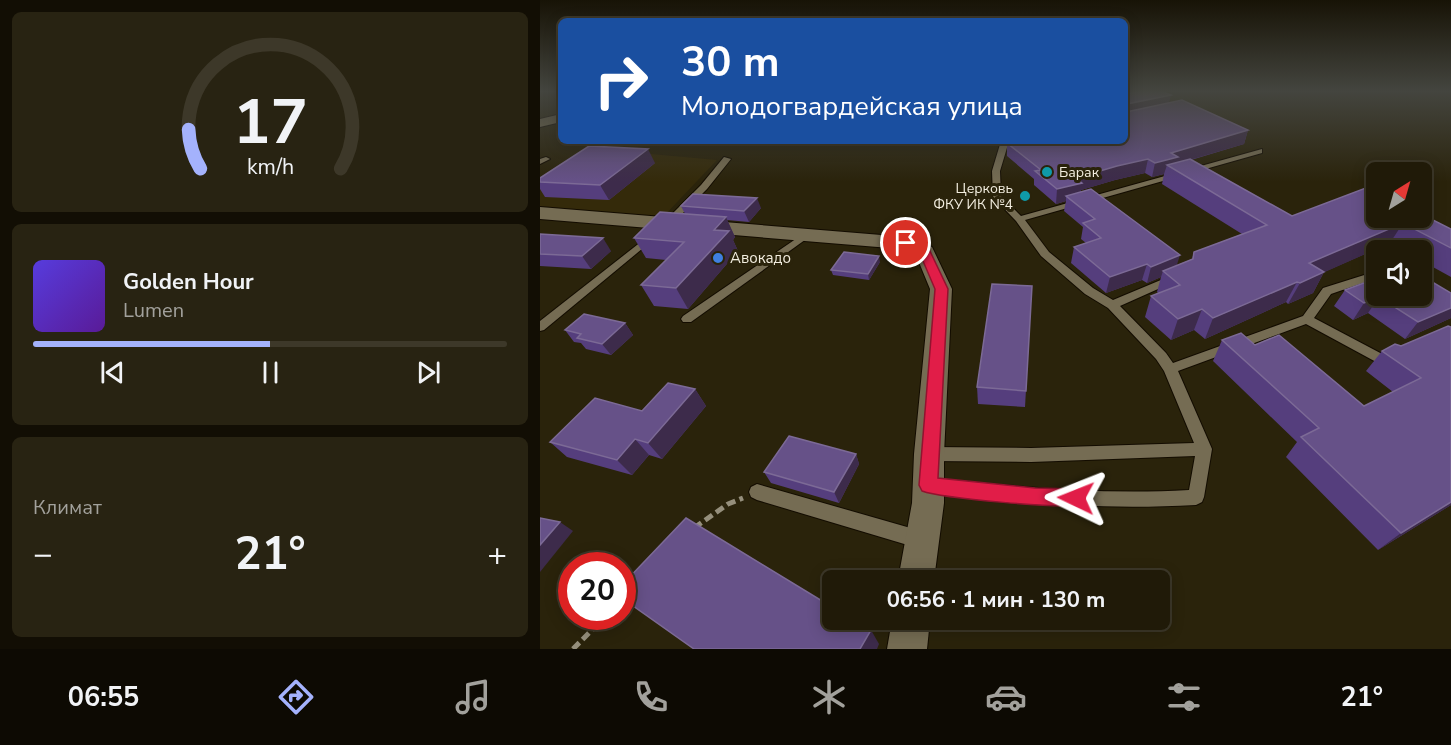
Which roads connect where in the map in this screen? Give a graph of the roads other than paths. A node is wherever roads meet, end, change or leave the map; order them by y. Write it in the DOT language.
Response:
graph roads {
  1 [pos="1008,144"];
  2 [pos="1259,151"];
  3 [pos="727,159"];
  4 [pos="540,213"];
  5 [pos="1019,219"];
  6 [pos="668,223"];
  7 [pos="806,235"];
  8 [pos="1181,275"];
  9 [pos="1366,278"];
  10 [pos="1113,305"];
  11 [pos="687,319"];
  12 [pos="1307,319"];
  13 [pos="540,327"];
  14 [pos="1402,352"];
  15 [pos="1170,369"];
  16 [pos="1204,449"];
  17 [pos="928,470"];
  18 [pos="758,492"];
  19 [pos="922,540"];
  20 [pos="918,570"];
  21 [pos="910,630"];
  22 [pos="907,649"];
  1 -- 5 [label="lane"];
  2 -- 5 [label="lane"];
  3 -- 6 [label="lane"];
  4 -- 6 [label="street"];
  5 -- 10 [label="lane"];
  6 -- 7 [label="street"];
  6 -- 13 [label="lane"];
  7 -- 11 [label="lane"];
  7 -- 17 [label="street"];
  8 -- 10 [label="lane"];
  9 -- 12 [label="lane"];
  10 -- 15 [label="lane"];
  12 -- 14 [label="lane"];
  12 -- 15 [label="lane"];
  15 -- 16 [label="lane"];
  16 -- 17 [label="lane"];
  16 -- 17 [label="lane"];
  17 -- 19 [label="street"];
  18 -- 19 [label="lane"];
  19 -- 20 [label="street"];
  21 -- 22 [label="street"];
}
